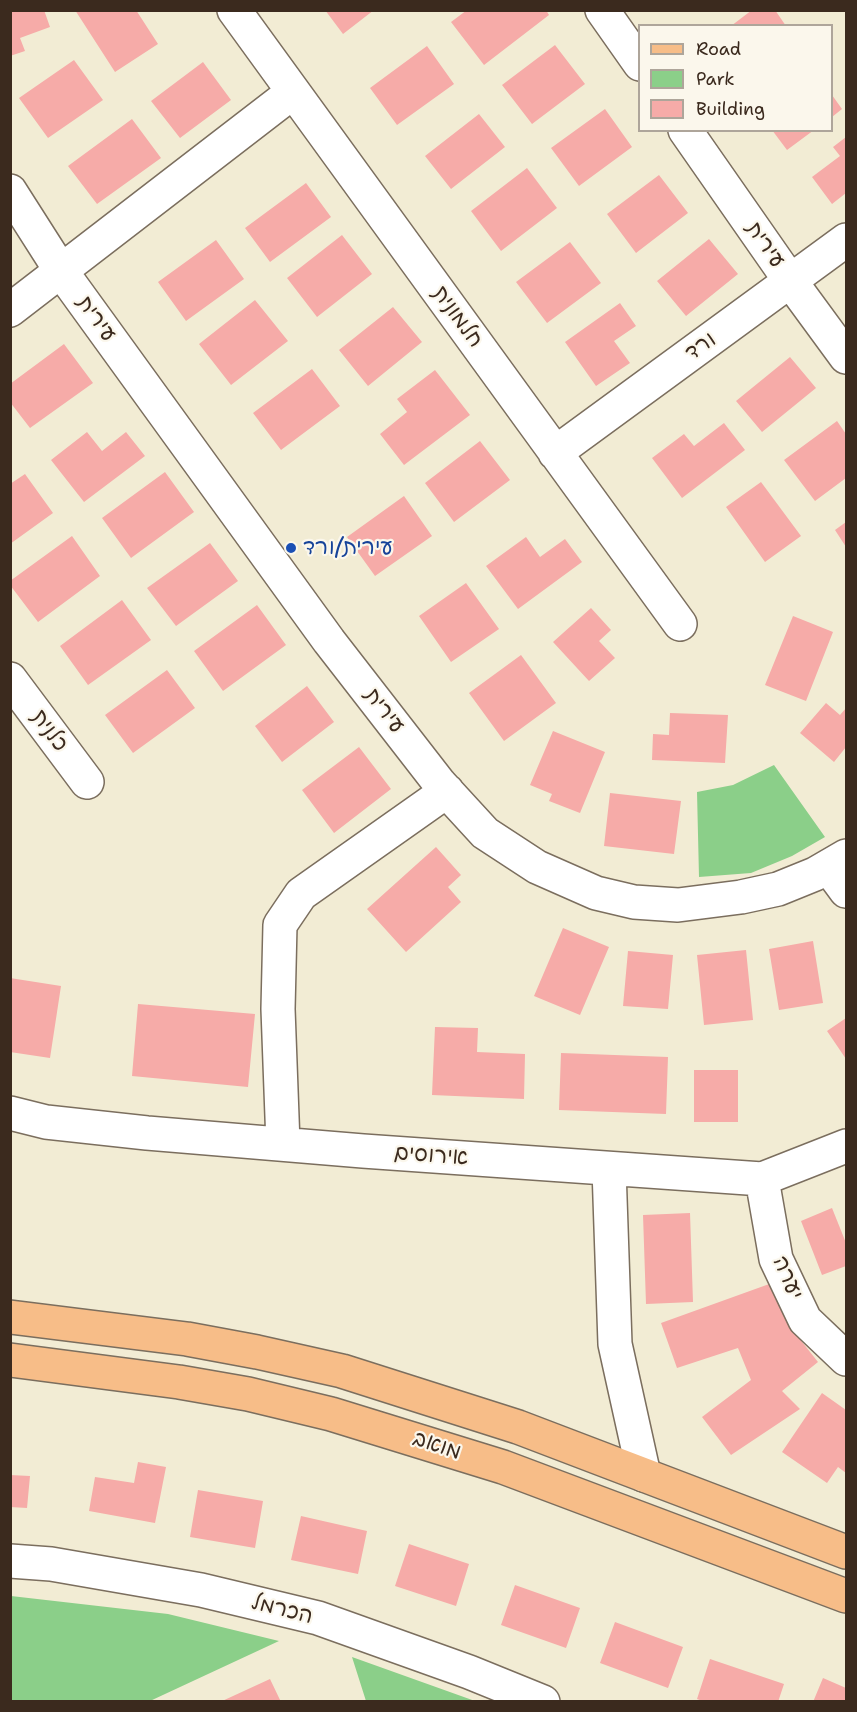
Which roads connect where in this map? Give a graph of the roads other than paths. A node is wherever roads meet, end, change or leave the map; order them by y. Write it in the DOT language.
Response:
graph roads {
  1 [pos="234,10"];
  2 [pos="602,10"];
  3 [pos="638,63"];
  4 [pos="293,92"];
  5 [pos="687,132"];
  6 [pos="10,191"];
  7 [pos="846,240"];
  8 [pos="61,271"];
  9 [pos="790,282"];
  10 [pos="10,310"];
  11 [pos="846,357"];
  12 [pos="555,453"];
  13 [pos="680,624"];
  14 [pos="10,679"];
  15 [pos="87,782"];
  16 [pos="447,791"];
  17 [pos="841,872"];
  18 [pos="10,1113"];
  19 [pos="284,1144"];
  20 [pos="846,1146"];
  21 [pos="609,1169"];
  22 [pos="762,1179"];
  23 [pos="10,1317"];
  24 [pos="846,1359"];
  25 [pos="10,1360"];
  26 [pos="644,1475"];
  27 [pos="846,1552"];
  28 [pos="10,1561"];
  29 [pos="846,1596"];
  30 [pos="543,1701"];
  1 -- 4 [label="street, חלמונית"];
  2 -- 3 [label="street"];
  4 -- 8 [label="street"];
  4 -- 12 [label="street, חלמונית"];
  5 -- 9 [label="street, עירית"];
  6 -- 8 [label="street, עירית"];
  7 -- 9 [label="street, ורד"];
  8 -- 10 [label="street"];
  8 -- 16 [label="street, עירית"];
  9 -- 11 [label="street, עירית"];
  9 -- 12 [label="street, ורד"];
  12 -- 13 [label="street, חלמונית"];
  14 -- 15 [label="street, כלנית"];
  16 -- 17 [label="street, עירית"];
  16 -- 19 [label="street"];
  18 -- 19 [label="street, אירוסים"];
  19 -- 21 [label="street, אירוסים"];
  20 -- 22 [label="street, אירוסים"];
  21 -- 22 [label="street, אירוסים"];
  21 -- 26 [label="street"];
  22 -- 24 [label="street, יערה"];
  23 -- 26 [label="main road, מואב"];
  25 -- 29 [label="main road, מואב"];
  26 -- 27 [label="main road, מואב"];
  28 -- 30 [label="street, הכרמל"];
}
